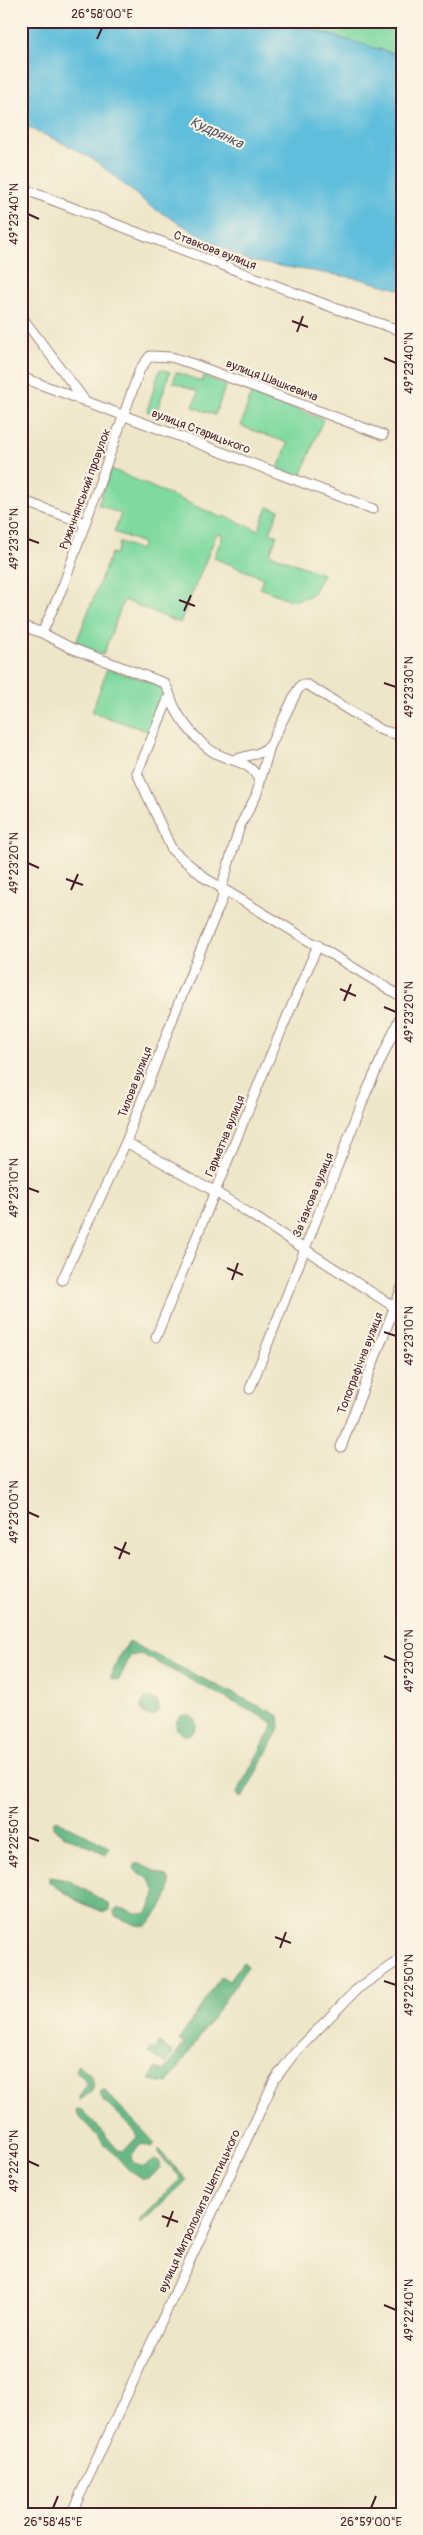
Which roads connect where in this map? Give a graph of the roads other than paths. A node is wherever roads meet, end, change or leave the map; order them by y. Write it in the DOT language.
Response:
graph roads {
  1 [pos="21,188"];
  2 [pos="21,316"];
  3 [pos="402,331"];
  4 [pos="150,356"];
  5 [pos="21,377"];
  6 [pos="75,388"];
  7 [pos="70,396"];
  8 [pos="86,402"];
  9 [pos="125,416"];
  10 [pos="383,435"];
  11 [pos="21,500"];
  12 [pos="373,509"];
  13 [pos="84,523"];
  14 [pos="21,625"];
  15 [pos="42,633"];
  16 [pos="170,695"];
  17 [pos="402,736"];
  18 [pos="270,746"];
  19 [pos="236,759"];
  20 [pos="259,781"];
  21 [pos="222,889"];
  22 [pos="318,945"];
  23 [pos="402,997"];
  24 [pos="402,1012"];
  25 [pos="126,1142"];
  26 [pos="216,1192"];
  27 [pos="304,1251"];
  28 [pos="62,1280"];
  29 [pos="402,1287"];
  30 [pos="398,1309"];
  31 [pos="156,1337"];
  32 [pos="250,1389"];
  33 [pos="341,1447"];
  34 [pos="402,1958"];
  35 [pos="71,2514"];
  1 -- 3 [label="street, Ставкова вулиця"];
  2 -- 6 [label="street"];
  4 -- 9 [label="street, Ружичнянський провулок"];
  4 -- 10 [label="street, вулиця Шашкевича"];
  5 -- 7 [label="street, вулиця Старицького"];
  6 -- 7 [label="street"];
  6 -- 8 [label="street"];
  7 -- 8 [label="street, вулиця Старицького"];
  8 -- 9 [label="street, вулиця Старицького"];
  9 -- 12 [label="street, вулиця Старицького"];
  9 -- 13 [label="street, Ружичнянський провулок"];
  11 -- 13 [label="street"];
  13 -- 15 [label="street, Ружичнянський провулок"];
  14 -- 15 [label="street"];
  15 -- 16 [label="street"];
  16 -- 19 [label="street"];
  16 -- 21 [label="street"];
  17 -- 18 [label="street, Тилова вулиця"];
  18 -- 19 [label="street"];
  18 -- 20 [label="street, Тилова вулиця"];
  19 -- 20 [label="street"];
  20 -- 21 [label="street, Тилова вулиця"];
  21 -- 22 [label="street"];
  21 -- 25 [label="street, Тилова вулиця"];
  22 -- 23 [label="street"];
  22 -- 26 [label="street, Гарматна вулиця"];
  24 -- 27 [label="street, Звʼязкова вулиця"];
  25 -- 26 [label="street"];
  25 -- 28 [label="street, Тилова вулиця"];
  26 -- 27 [label="street"];
  26 -- 31 [label="street, Гарматна вулиця"];
  27 -- 30 [label="street"];
  27 -- 32 [label="street, Звʼязкова вулиця"];
  29 -- 30 [label="street, Топографічна вулиця"];
  30 -- 33 [label="street, Топографічна вулиця"];
  34 -- 35 [label="street, вулиця Митрополита Шептицького"];
}
